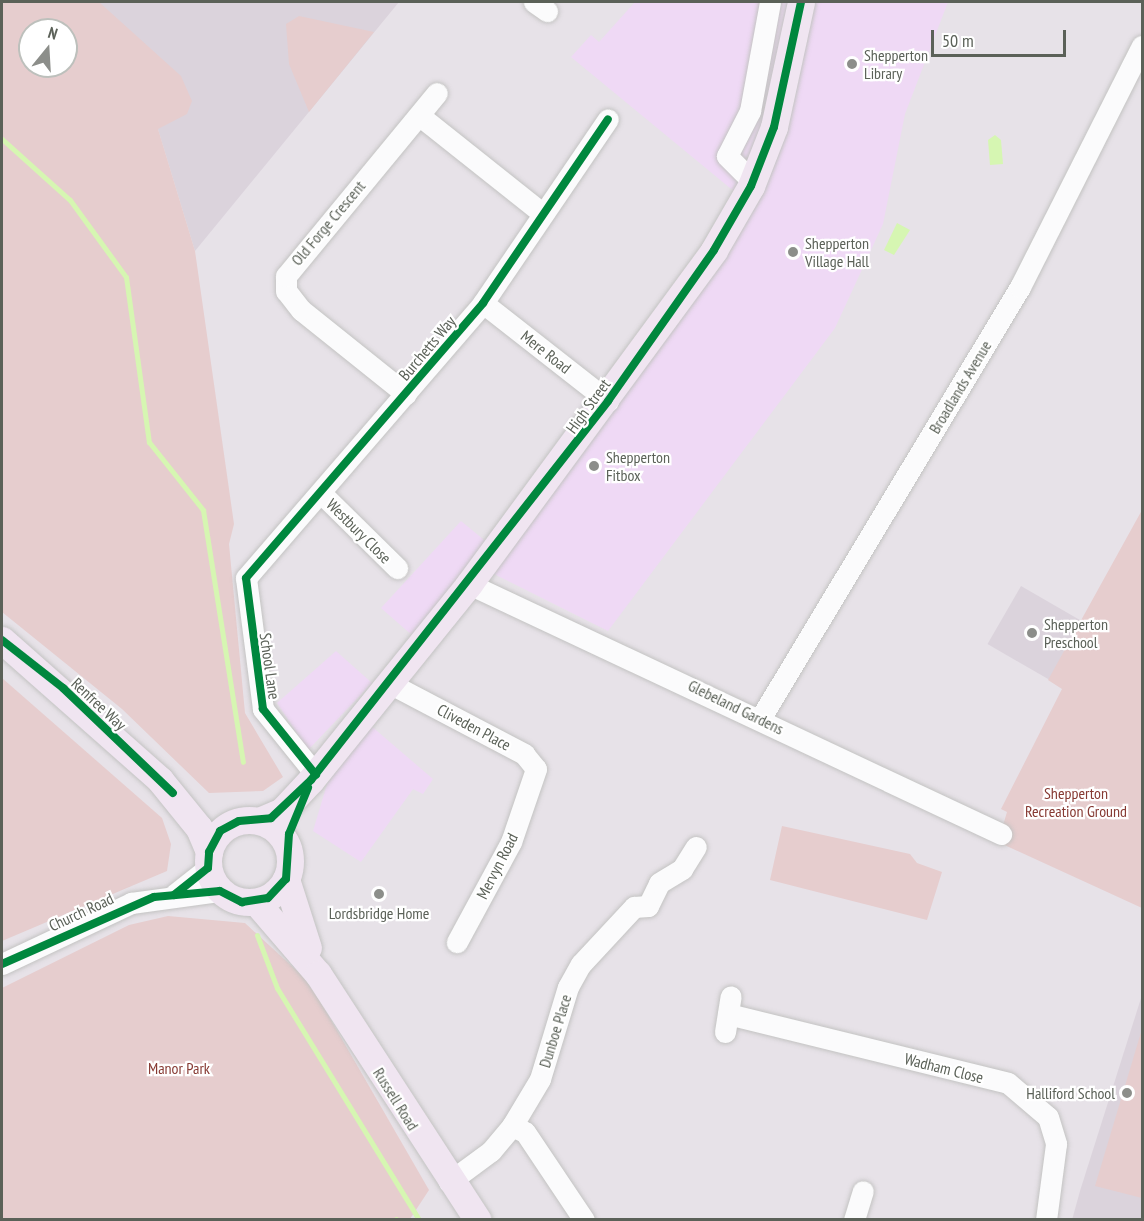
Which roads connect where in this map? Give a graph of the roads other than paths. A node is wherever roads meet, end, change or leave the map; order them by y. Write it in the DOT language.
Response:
graph roads {
  1 [pos="770,2"];
  2 [pos="801,2"];
  3 [pos="1143,46"];
  4 [pos="437,93"];
  5 [pos="420,116"];
  6 [pos="608,118"];
  7 [pos="753,182"];
  8 [pos="542,213"];
  9 [pos="483,303"];
  10 [pos="406,394"];
  11 [pos="608,401"];
  12 [pos="321,493"];
  13 [pos="397,568"];
  14 [pos="246,578"];
  15 [pos="469,584"];
  16 [pos="2,640"];
  17 [pos="389,683"];
  18 [pos="760,719"];
  19 [pos="313,777"];
  20 [pos="533,788"];
  21 [pos="173,793"];
  22 [pos="259,821"];
  23 [pos="230,825"];
  24 [pos="1001,834"];
  25 [pos="287,845"];
  26 [pos="696,847"];
  27 [pos="208,860"];
  28 [pos="286,879"];
  29 [pos="220,891"];
  30 [pos="174,895"];
  31 [pos="256,902"];
  32 [pos="457,942"];
  33 [pos="2,964"];
  34 [pos="318,974"];
  35 [pos="728,1014"];
  36 [pos="512,1126"];
  37 [pos="449,1182"];
  38 [pos="863,1191"];
  39 [pos="478,1220"];
  40 [pos="584,1220"];
  41 [pos="854,1220"];
  42 [pos="1046,1220"];
  1 -- 7 [label="street"];
  2 -- 7 [label="main road, High Street"];
  3 -- 18 [label="street, Broadlands Avenue"];
  4 -- 5 [label="street, Old Forge Crescent"];
  5 -- 8 [label="street"];
  5 -- 10 [label="street, Old Forge Crescent"];
  6 -- 8 [label="street, Burchetts Way"];
  7 -- 11 [label="main road, High Street"];
  8 -- 9 [label="street, Burchetts Way"];
  9 -- 10 [label="street, Burchetts Way"];
  9 -- 11 [label="street, Mere Road"];
  10 -- 12 [label="street, Burchetts Way"];
  11 -- 15 [label="main road, High Street"];
  12 -- 13 [label="street, Westbury Close"];
  12 -- 14 [label="street, Burchetts Way"];
  14 -- 19 [label="street, School Lane"];
  15 -- 17 [label="main road, High Street"];
  15 -- 18 [label="street, Glebeland Gardens"];
  16 -- 21 [label="main road, Renfree Way"];
  17 -- 19 [label="main road, High Street"];
  17 -- 20 [label="street, Cliveden Place"];
  18 -- 24 [label="street, Glebeland Gardens"];
  19 -- 22 [label="main road, High Street"];
  19 -- 25 [label="main road, High Street"];
  20 -- 32 [label="street, Mervyn Road"];
  21 -- 23 [label="main road, Renfree Way"];
  21 -- 27 [label="main road, Renfree Way"];
  22 -- 23 [label="main road"];
  22 -- 25 [label="main road"];
  23 -- 27 [label="main road"];
  25 -- 28 [label="main road"];
  26 -- 36 [label="street, Dunboe Place"];
  27 -- 29 [label="main road"];
  27 -- 30 [label="street, Church Road"];
  28 -- 31 [label="main road"];
  28 -- 34 [label="main road, Russell Road"];
  29 -- 30 [label="street, Church Road"];
  29 -- 31 [label="main road"];
  30 -- 33 [label="street, Church Road"];
  31 -- 34 [label="main road, Russell Road"];
  34 -- 37 [label="main road, Russell Road"];
  35 -- 42 [label="street, Wadham Close"];
  36 -- 37 [label="street, Dunboe Place"];
  36 -- 40 [label="street"];
  37 -- 39 [label="main road, Russell Road"];
  38 -- 41 [label="street"];
}
